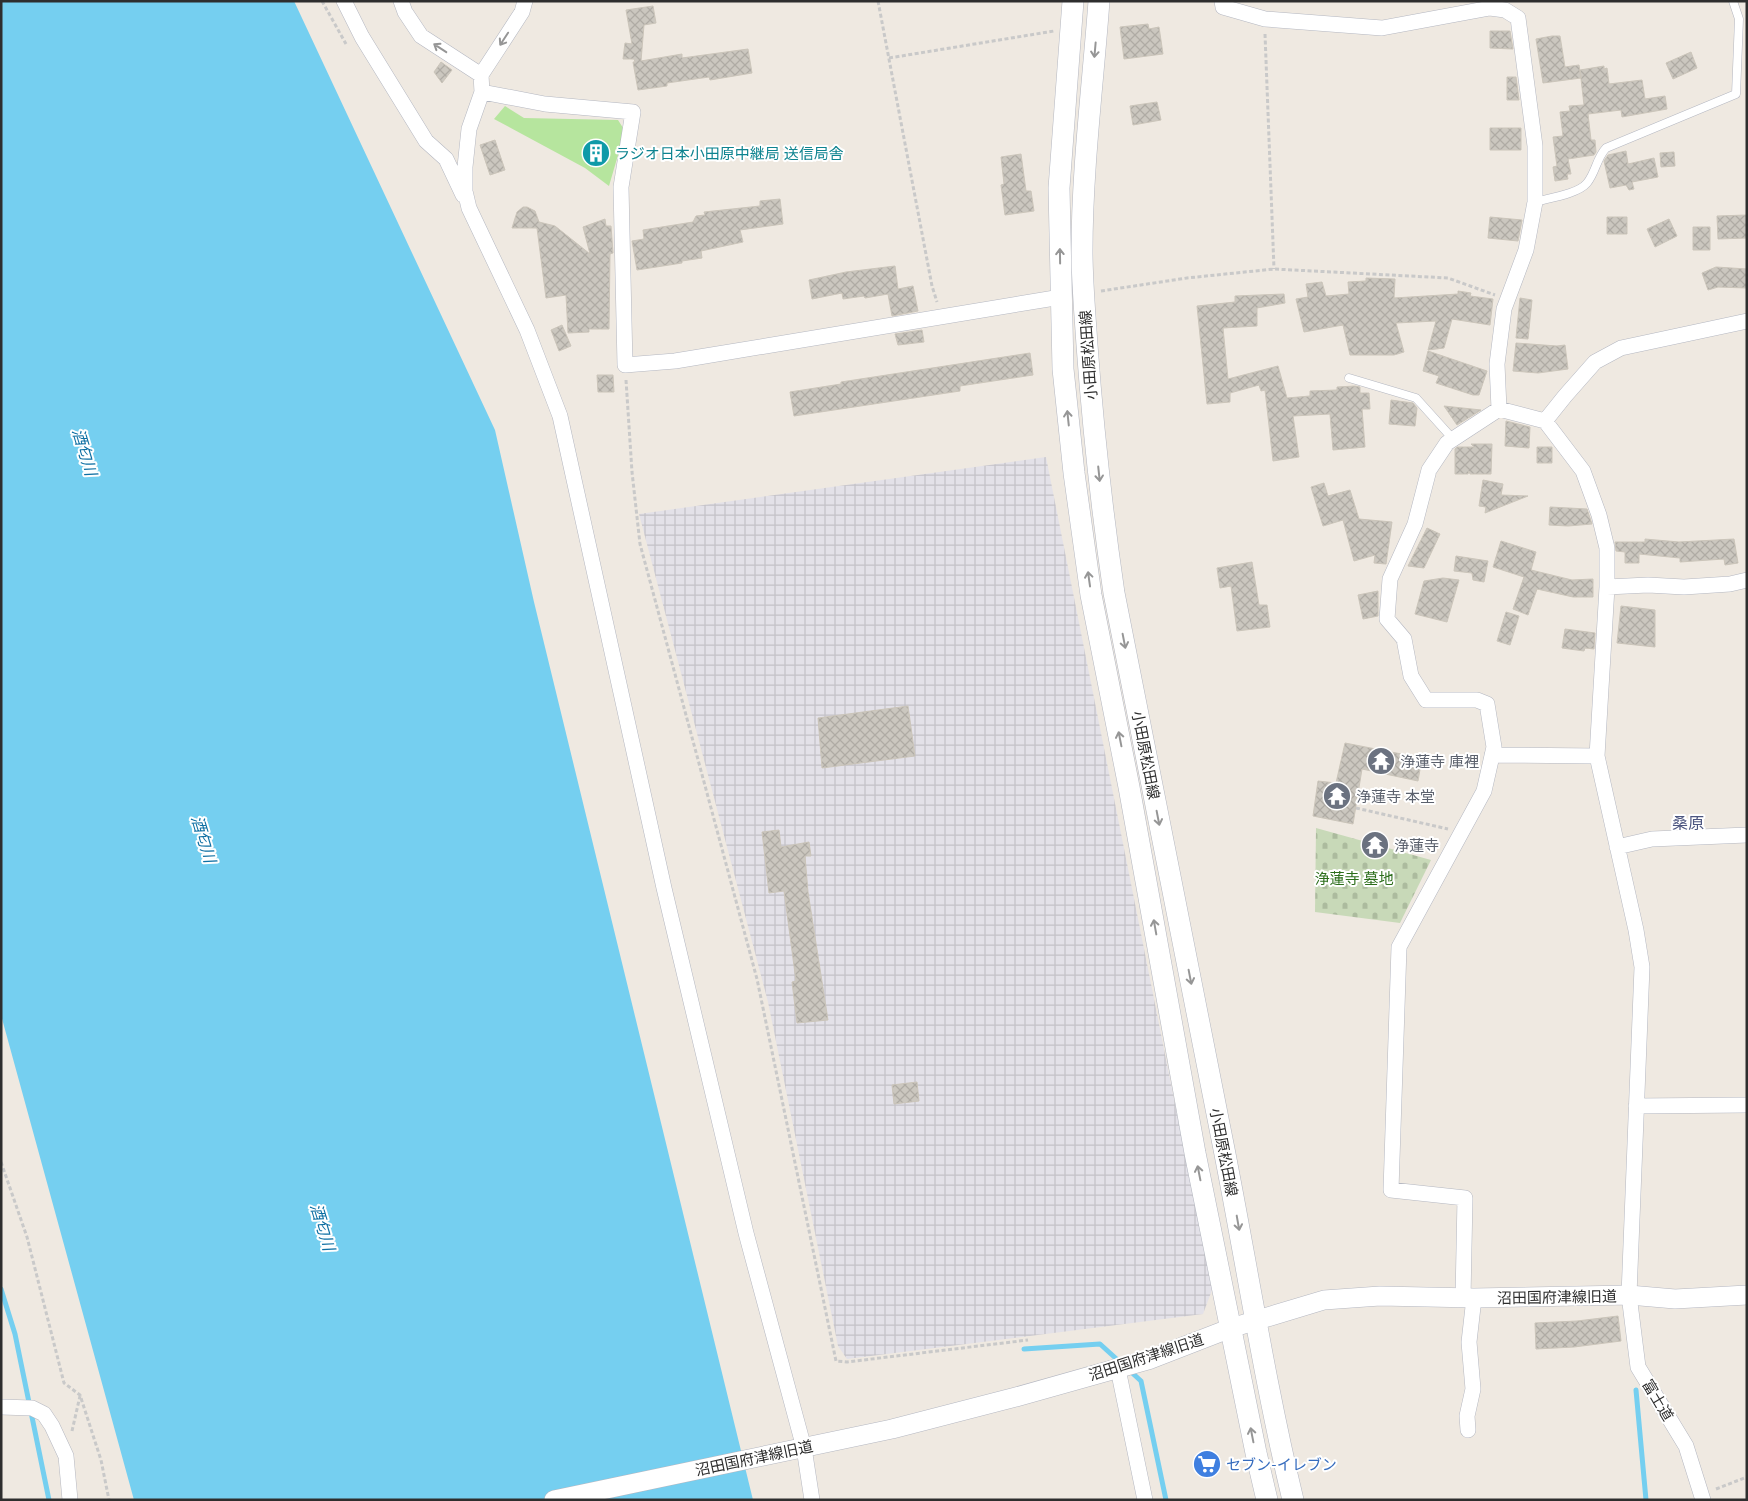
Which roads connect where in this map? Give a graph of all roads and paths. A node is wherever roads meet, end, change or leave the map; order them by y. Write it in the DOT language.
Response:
graph roads {
  1 [pos="344,1"];
  2 [pos="401,1"];
  3 [pos="525,1"];
  4 [pos="878,1"];
  5 [pos="1073,1"];
  6 [pos="1099,1"];
  7 [pos="1222,1"];
  8 [pos="1733,1"];
  9 [pos="1265,19"];
  10 [pos="1071,28"];
  11 [pos="889,58"];
  12 [pos="481,74"];
  13 [pos="482,92"];
  14 [pos="1535,202"];
  15 [pos="468,208"];
  16 [pos="1274,269"];
  17 [pos="1083,294"];
  18 [pos="1061,297"];
  19 [pos="1507,300"];
  20 [pos="941,317"];
  21 [pos="1747,322"];
  22 [pos="625,365"];
  23 [pos="1349,378"];
  24 [pos="1500,409"];
  25 [pos="1545,421"];
  26 [pos="1453,439"];
  27 [pos="1747,580"];
  28 [pos="1607,587"];
  29 [pos="1492,755"];
  30 [pos="1597,756"];
  31 [pos="1356,808"];
  32 [pos="1462,832"];
  33 [pos="1747,835"];
  34 [pos="1617,847"];
  35 [pos="1747,1105"];
  36 [pos="1636,1106"];
  37 [pos="1,1162"];
  38 [pos="1747,1294"];
  39 [pos="1629,1296"];
  40 [pos="1468,1298"];
  41 [pos="1255,1321"];
  42 [pos="1231,1328"];
  43 [pos="1028,1340"];
  44 [pos="1118,1369"];
  45 [pos="80,1396"];
  46 [pos="1,1407"];
  47 [pos="1468,1430"];
  48 [pos="804,1448"];
  49 [pos="66,1456"];
  50 [pos="1747,1477"];
  51 [pos="1702,1497"];
  52 [pos="70,1500"];
  53 [pos="109,1500"];
  54 [pos="554,1500"];
  55 [pos="812,1500"];
  56 [pos="1145,1500"];
  57 [pos="1267,1500"];
  58 [pos="1293,1500"];
  1 -- 15 [label="street"];
  12 -- 2 [label="street, one-way"];
  3 -- 12 [label="street, one-way"];
  4 -- 11 [label="path"];
  5 -- 10 [label="main road, 小田原松田線"];
  6 -- 17 [label="main road, 小田原松田線, one-way"];
  7 -- 9 [label="street"];
  8 -- 14 [label="lane"];
  9 -- 14 [label="street"];
  9 -- 16 [label="path"];
  10 -- 11 [label="path"];
  18 -- 10 [label="main road, 小田原松田線, one-way"];
  11 -- 20 [label="path"];
  12 -- 13 [label="street"];
  13 -- 15 [label="street"];
  13 -- 22 [label="street"];
  14 -- 19 [label="street"];
  15 -- 48 [label="street"];
  16 -- 17 [label="path"];
  16 -- 19 [label="path"];
  17 -- 41 [label="main road, 小田原松田線, one-way"];
  18 -- 20 [label="street"];
  42 -- 18 [label="main road, 小田原松田線, one-way"];
  19 -- 24 [label="street"];
  20 -- 22 [label="street"];
  21 -- 25 [label="street"];
  22 -- 43 [label="path"];
  23 -- 26 [label="lane"];
  24 -- 25 [label="street"];
  24 -- 26 [label="street"];
  25 -- 28 [label="street, 富士道"];
  26 -- 29 [label="street"];
  27 -- 28 [label="street"];
  28 -- 30 [label="street, 富士道"];
  29 -- 30 [label="street"];
  29 -- 32 [label="street"];
  30 -- 34 [label="street, 富士道"];
  31 -- 32 [label="path"];
  32 -- 40 [label="street"];
  33 -- 34 [label="street"];
  34 -- 36 [label="street, 富士道"];
  35 -- 36 [label="street"];
  36 -- 39 [label="street, 富士道"];
  37 -- 45 [label="path"];
  38 -- 39 [label="street, 沼田国府津線旧道"];
  39 -- 40 [label="street, 沼田国府津線旧道"];
  39 -- 51 [label="street, 富士道"];
  40 -- 41 [label="street, 沼田国府津線旧道"];
  40 -- 47 [label="street"];
  41 -- 42 [label="street, 沼田国府津線旧道"];
  41 -- 58 [label="main road, 小田原松田線"];
  42 -- 44 [label="street, 沼田国府津線旧道"];
  57 -- 42 [label="main road, 小田原松田線, one-way"];
  44 -- 48 [label="street, 沼田国府津線旧道"];
  44 -- 56 [label="street"];
  45 -- 49 [label="path"];
  45 -- 53 [label="path"];
  46 -- 49 [label="street"];
  48 -- 54 [label="street, 沼田国府津線旧道"];
  48 -- 55 [label="street"];
  49 -- 52 [label="street"];
  50 -- 51 [label="path"];
}
